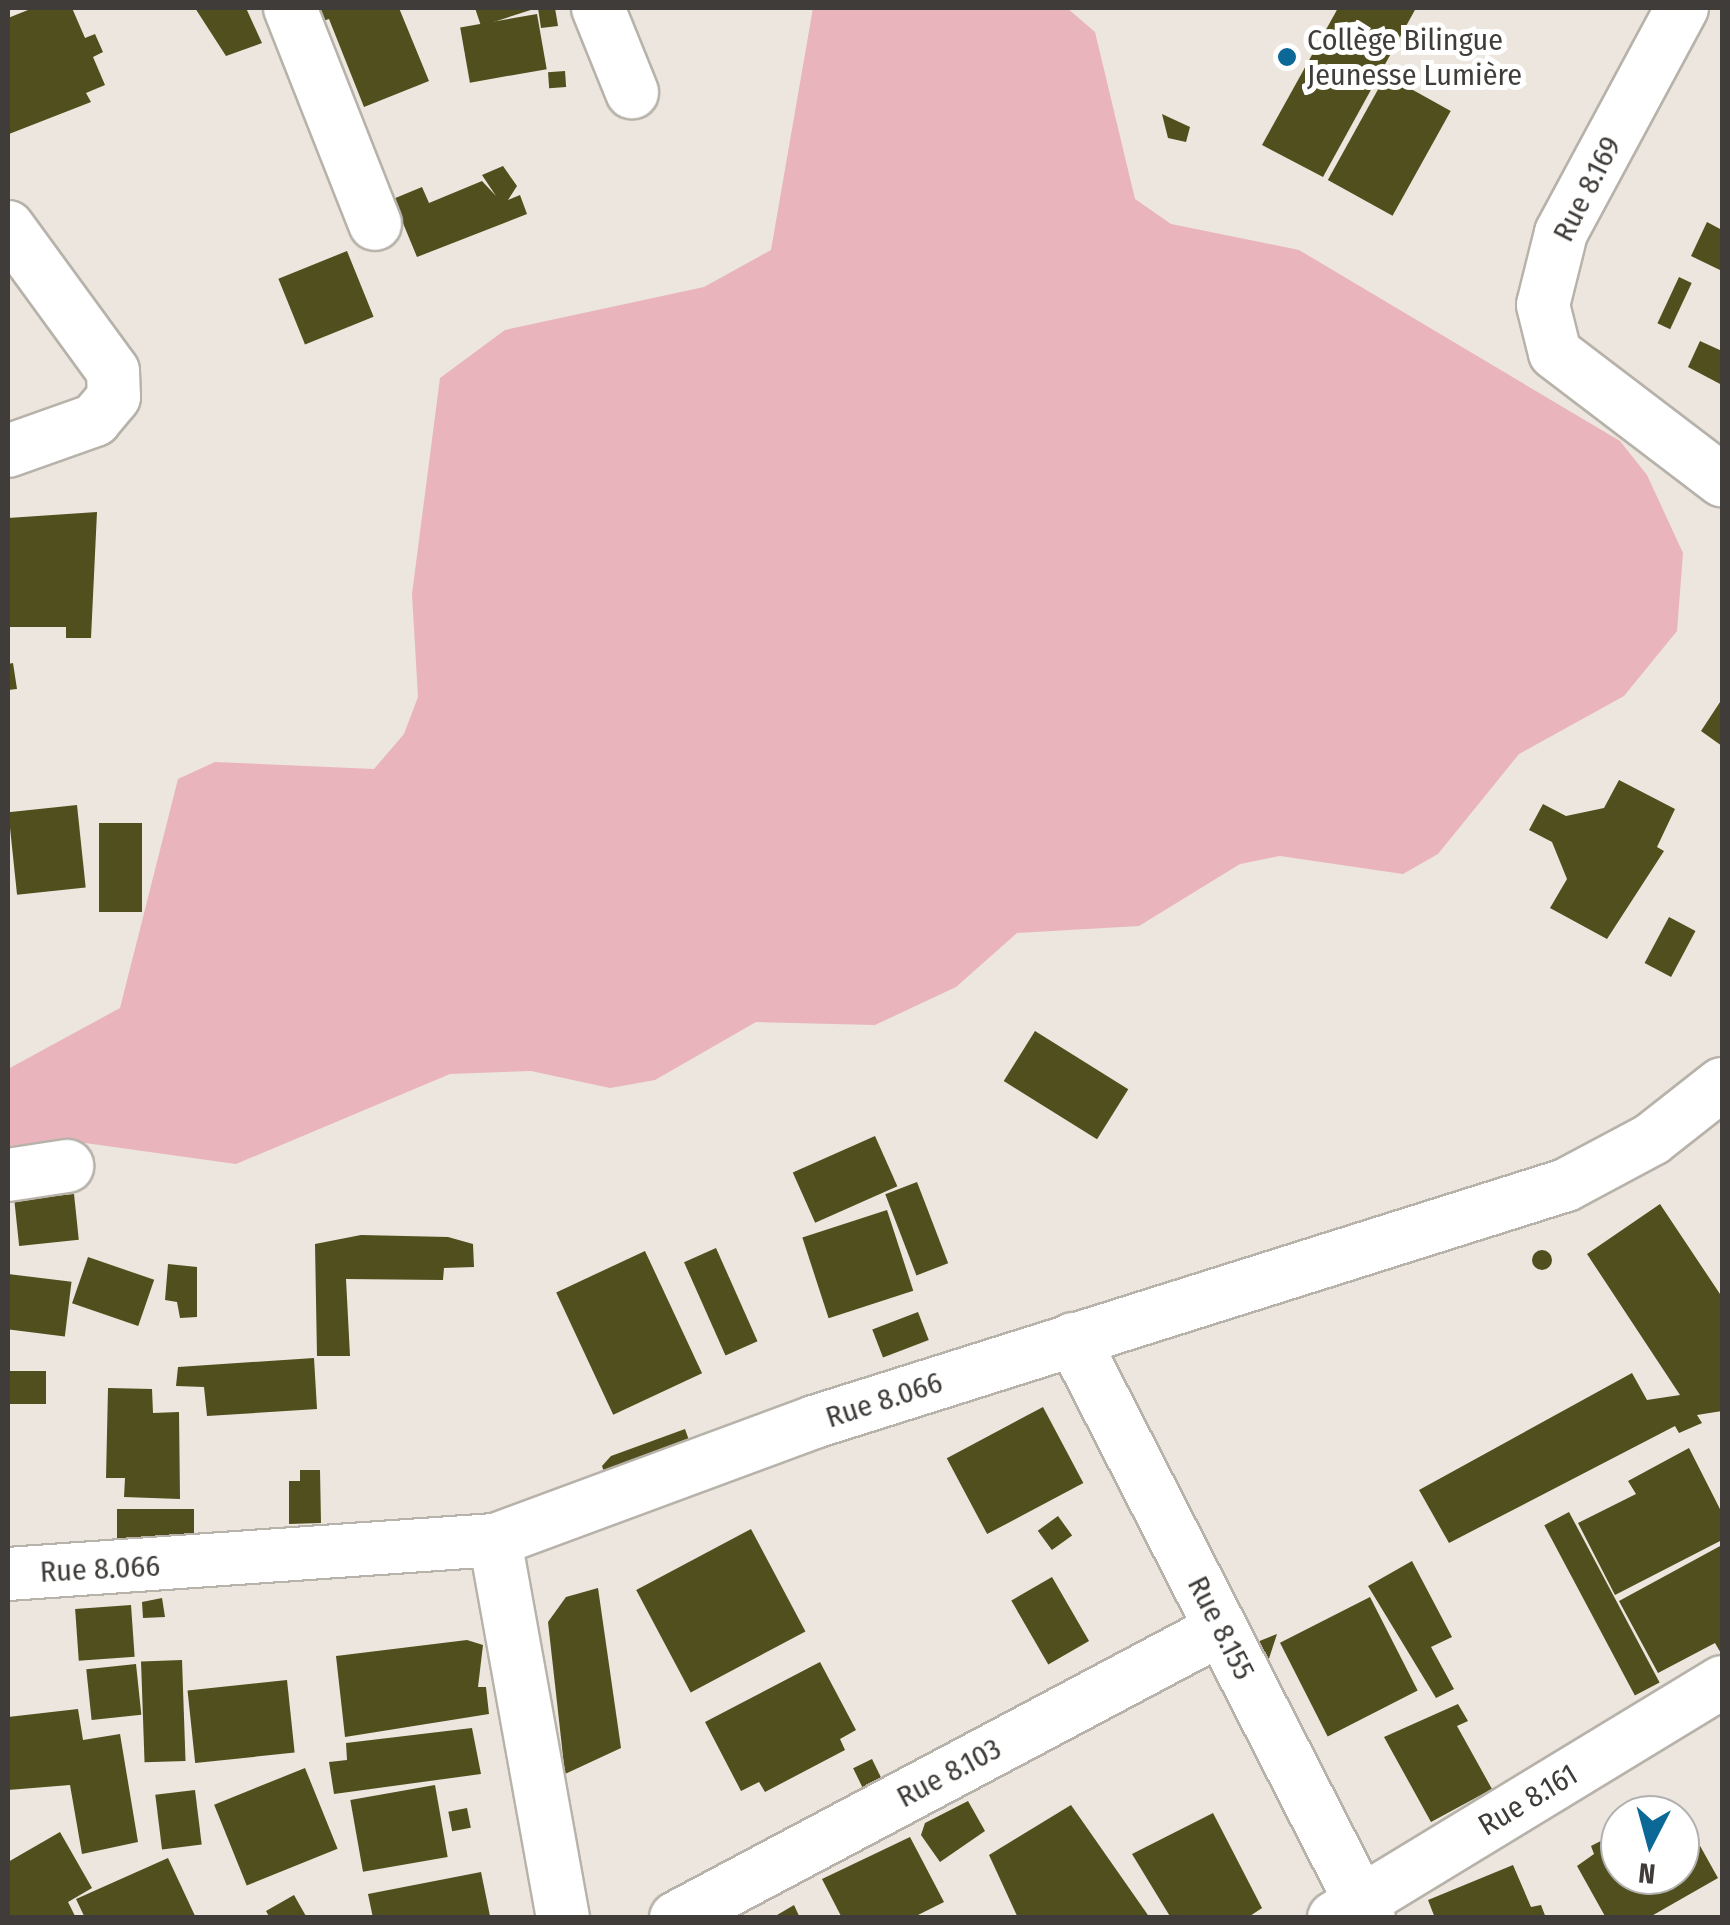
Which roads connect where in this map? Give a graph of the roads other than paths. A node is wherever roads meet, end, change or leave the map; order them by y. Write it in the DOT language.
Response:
graph roads {
  1 [pos="290,8"];
  2 [pos="598,8"];
  3 [pos="1682,8"];
  4 [pos="632,92"];
  5 [pos="375,224"];
  6 [pos="8,227"];
  7 [pos="8,452"];
  8 [pos="1722,480"];
  9 [pos="1722,1084"];
  10 [pos="67,1166"];
  11 [pos="8,1175"];
  12 [pos="1073,1339"];
  13 [pos="495,1540"];
  14 [pos="8,1574"];
  15 [pos="1221,1629"];
  16 [pos="1722,1682"];
  17 [pos="1355,1912"];
  18 [pos="563,1918"];
  19 [pos="676,1918"];
  1 -- 5 [label="street"];
  2 -- 4 [label="street"];
  3 -- 8 [label="street, Rue 8.169"];
  6 -- 7 [label="street"];
  9 -- 12 [label="street, Rue 8.066"];
  10 -- 11 [label="street"];
  12 -- 13 [label="street, Rue 8.066"];
  12 -- 15 [label="street, Rue 8.155"];
  13 -- 14 [label="street, Rue 8.066"];
  13 -- 18 [label="street"];
  15 -- 17 [label="street, Rue 8.155"];
  15 -- 19 [label="street, Rue 8.103"];
  16 -- 17 [label="street, Rue 8.161"];
}
